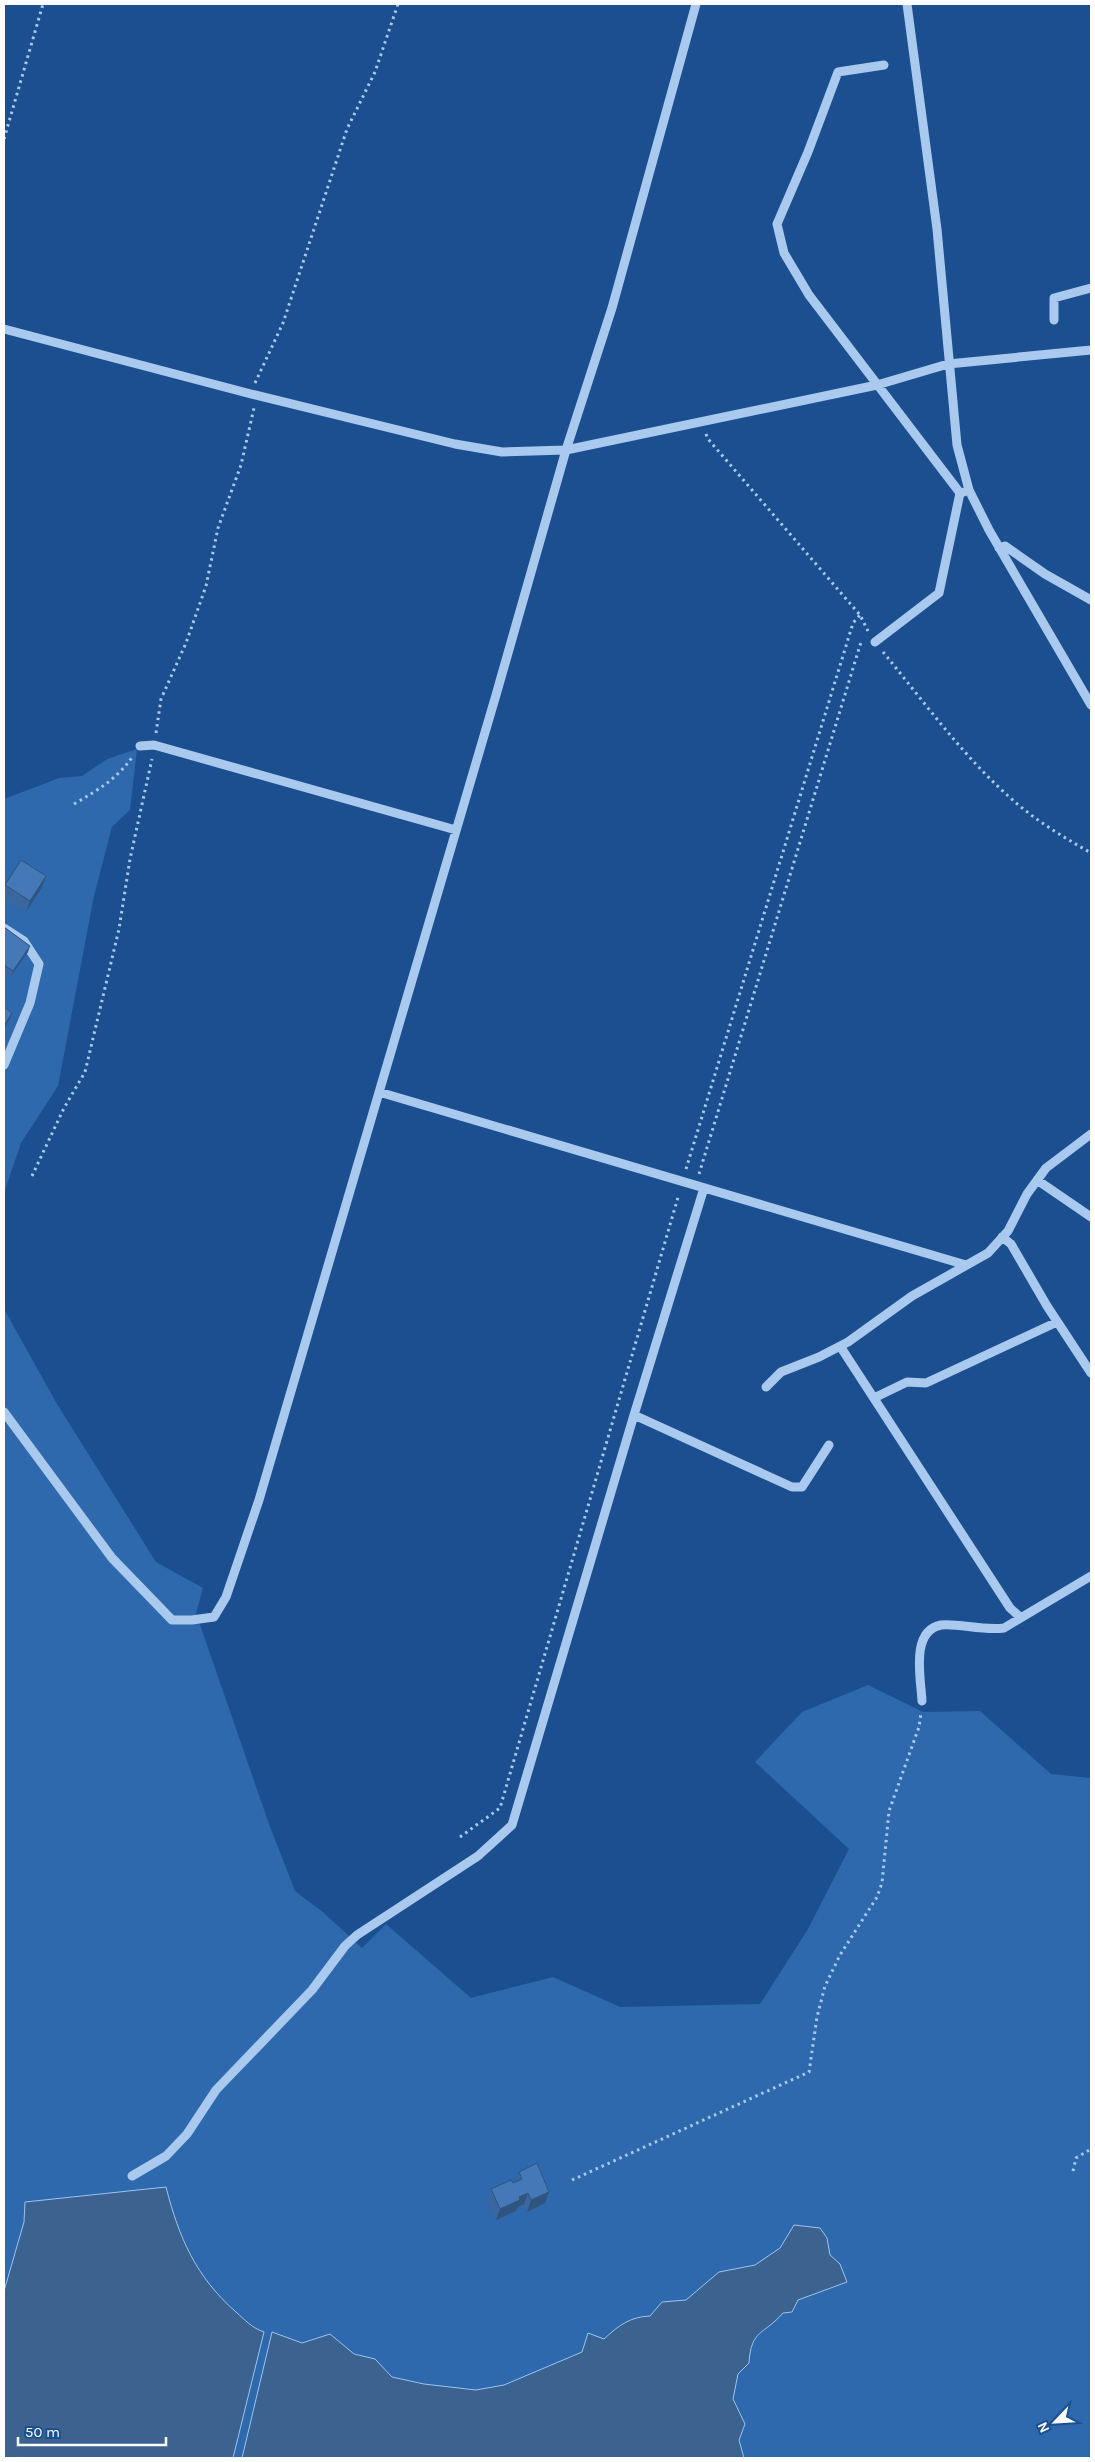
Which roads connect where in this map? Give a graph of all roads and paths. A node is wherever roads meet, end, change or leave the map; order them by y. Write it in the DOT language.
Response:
graph roads {
  1 [pos="43,4"];
  2 [pos="398,4"];
  3 [pos="696,4"];
  4 [pos="907,4"];
  5 [pos="884,65"];
  6 [pos="4,139"];
  7 [pos="1091,288"];
  8 [pos="1054,320"];
  9 [pos="4,329"];
  10 [pos="1091,350"];
  11 [pos="948,364"];
  12 [pos="877,385"];
  13 [pos="251,394"];
  14 [pos="566,450"];
  15 [pos="969,490"];
  16 [pos="960,493"];
  17 [pos="1000,548"];
  18 [pos="1091,600"];
  19 [pos="860,615"];
  20 [pos="865,639"];
  21 [pos="875,642"];
  22 [pos="1091,705"];
  23 [pos="154,745"];
  24 [pos="140,746"];
  25 [pos="74,804"];
  26 [pos="456,830"];
  27 [pos="4,928"];
  28 [pos="4,1065"];
  29 [pos="379,1092"];
  30 [pos="1091,1134"];
  31 [pos="32,1176"];
  32 [pos="1037,1180"];
  33 [pos="692,1185"];
  34 [pos="1091,1217"];
  35 [pos="1002,1237"];
  36 [pos="966,1265"];
  37 [pos="1057,1322"];
  38 [pos="840,1346"];
  39 [pos="1091,1373"];
  40 [pos="766,1387"];
  41 [pos="874,1398"];
  42 [pos="4,1412"];
  43 [pos="634,1414"];
  44 [pos="829,1445"];
  45 [pos="1091,1576"];
  46 [pos="1020,1617"];
  47 [pos="922,1701"];
  48 [pos="460,1836"];
  49 [pos="1091,2149"];
  50 [pos="1073,2171"];
  51 [pos="132,2176"];
  52 [pos="572,2180"];
  1 -- 6 [label="path"];
  2 -- 13 [label="path"];
  3 -- 14 [label="street"];
  4 -- 11 [label="street"];
  5 -- 12 [label="street"];
  7 -- 8 [label="street"];
  9 -- 13 [label="street"];
  10 -- 11 [label="street"];
  11 -- 12 [label="street"];
  11 -- 15 [label="street"];
  12 -- 14 [label="street"];
  12 -- 16 [label="street"];
  13 -- 14 [label="street"];
  13 -- 23 [label="path"];
  14 -- 26 [label="street"];
  15 -- 16 [label="street"];
  15 -- 17 [label="street"];
  16 -- 21 [label="street"];
  17 -- 18 [label="street"];
  17 -- 22 [label="street"];
  19 -- 33 [label="path"];
  20 -- 33 [label="path"];
  23 -- 24 [label="street"];
  23 -- 26 [label="street"];
  23 -- 31 [label="path"];
  24 -- 25 [label="path"];
  26 -- 29 [label="street"];
  27 -- 28 [label="street"];
  29 -- 33 [label="street"];
  29 -- 42 [label="street"];
  30 -- 32 [label="street"];
  32 -- 34 [label="street"];
  32 -- 35 [label="street"];
  33 -- 36 [label="street"];
  33 -- 43 [label="street"];
  33 -- 48 [label="path"];
  35 -- 36 [label="street"];
  35 -- 37 [label="street"];
  36 -- 38 [label="street"];
  37 -- 39 [label="street"];
  37 -- 41 [label="street"];
  38 -- 40 [label="street"];
  38 -- 41 [label="street"];
  41 -- 46 [label="street"];
  43 -- 44 [label="street"];
  43 -- 51 [label="street"];
  45 -- 46 [label="street"];
  46 -- 47 [label="street"];
  47 -- 52 [label="path"];
  49 -- 50 [label="path"];
}
